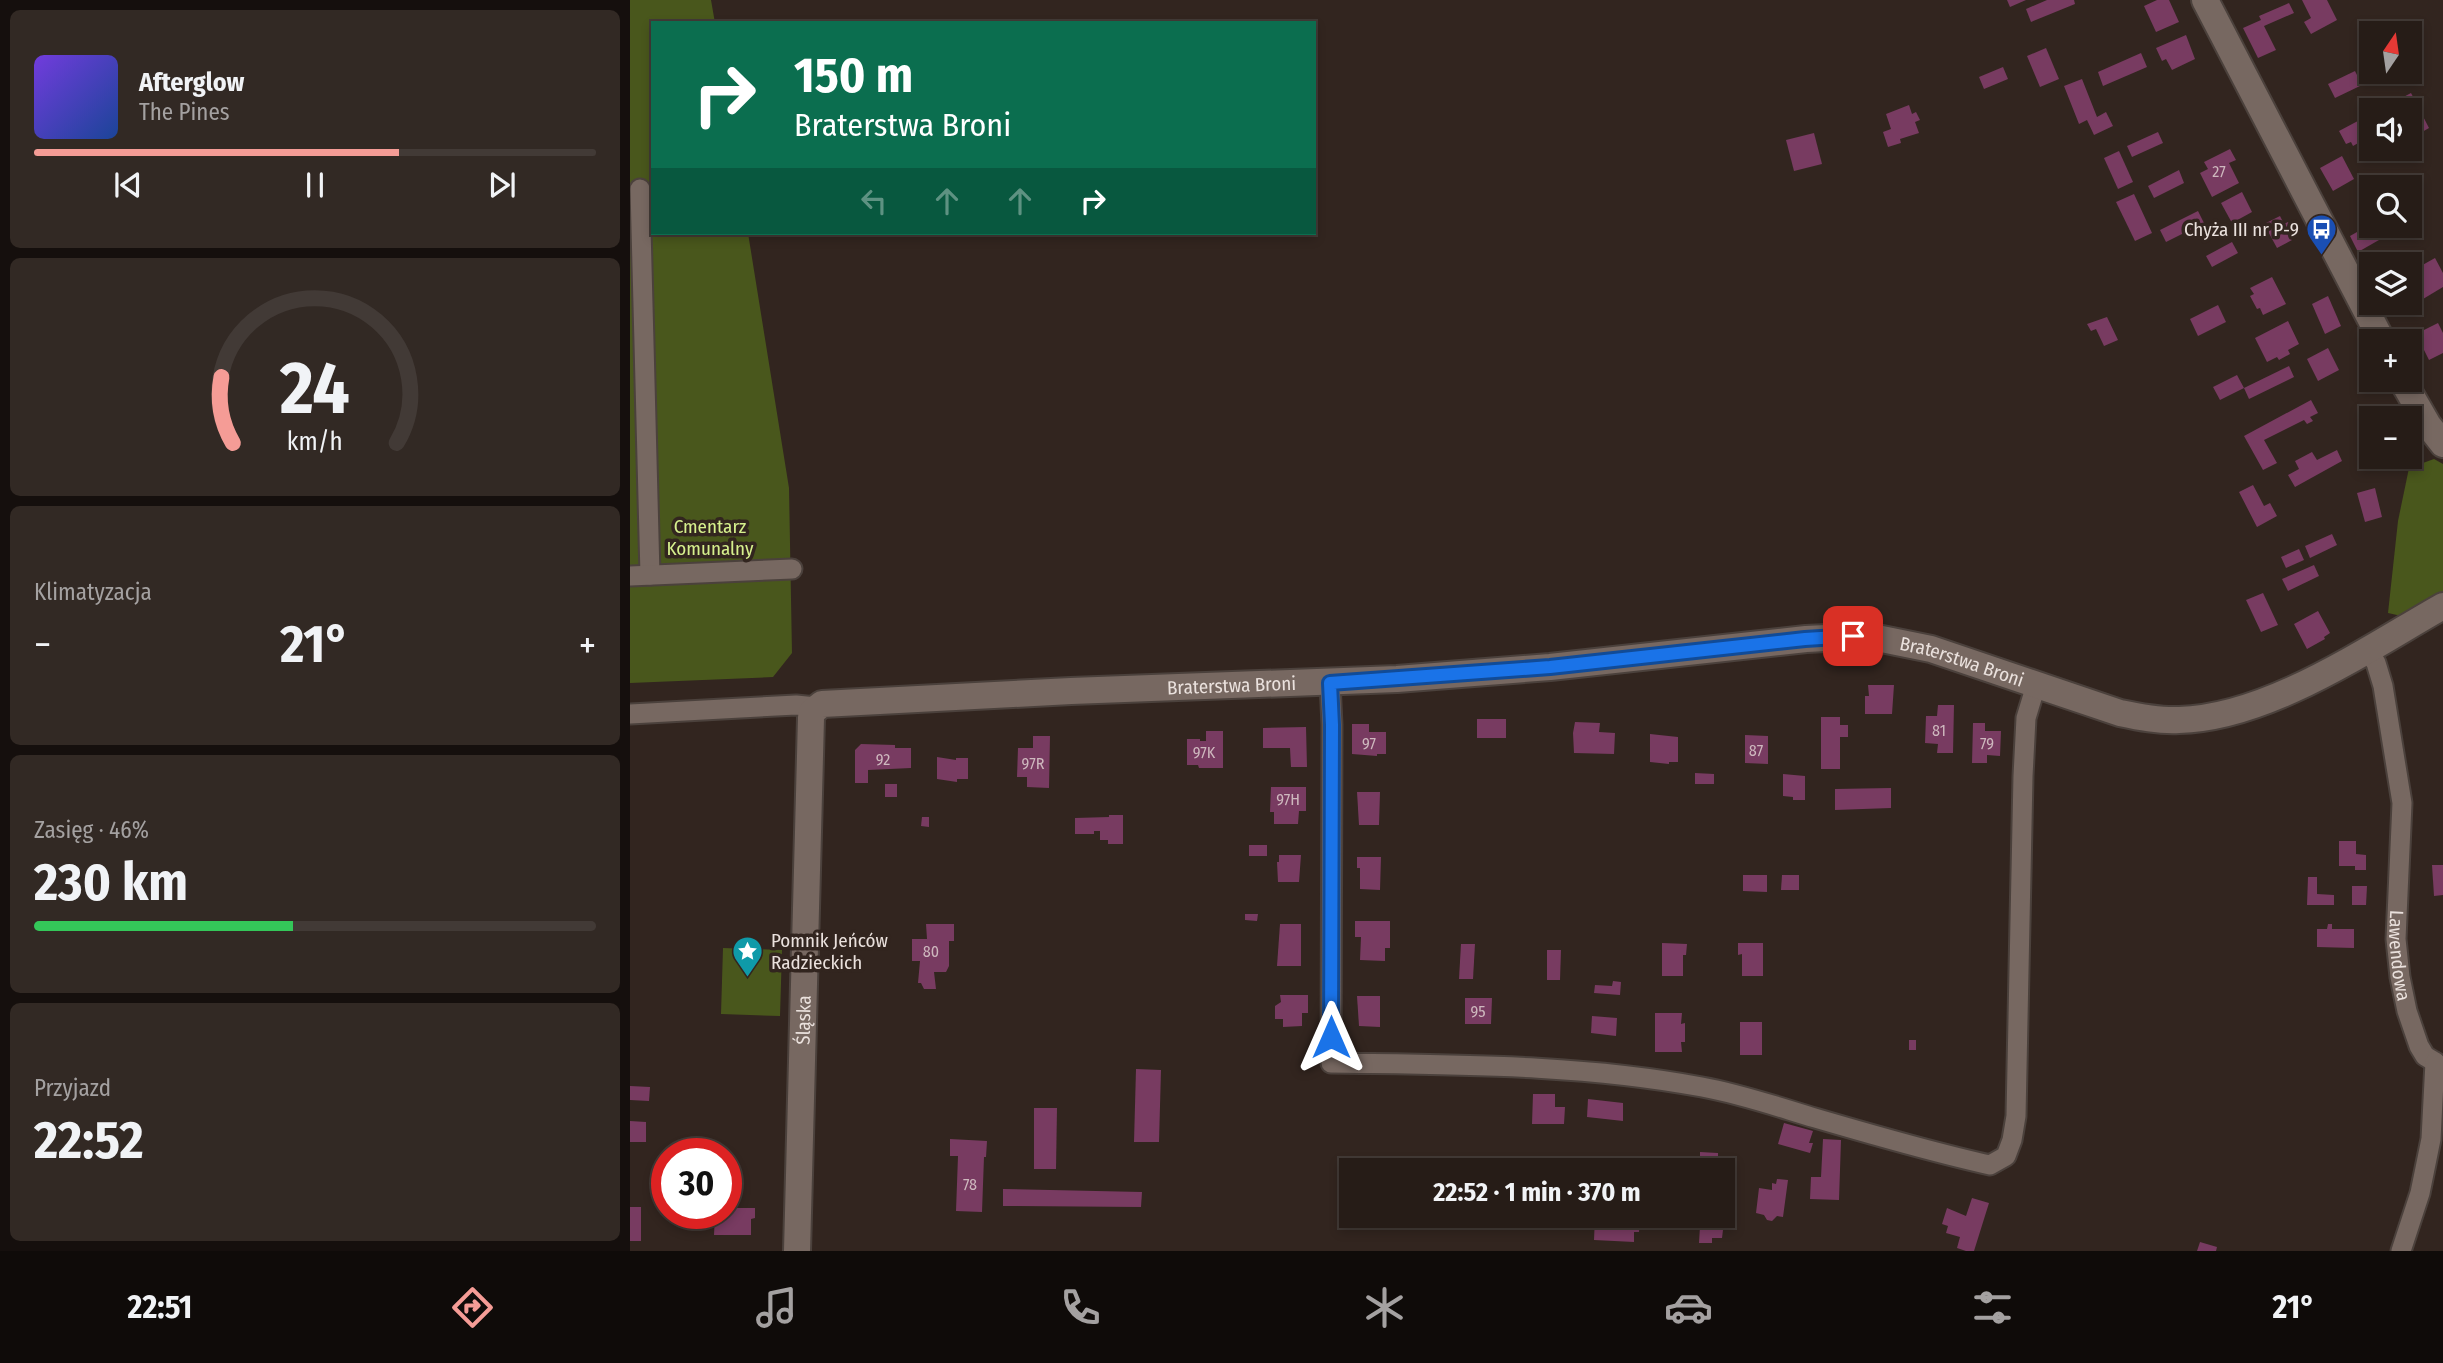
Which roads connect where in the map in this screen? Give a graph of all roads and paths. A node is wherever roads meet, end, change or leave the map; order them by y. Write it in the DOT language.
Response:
graph roads {
  1 [pos="2205,0"];
  2 [pos="641,189"];
  3 [pos="2376,329"];
  4 [pos="2409,392"];
  5 [pos="2443,444"];
  6 [pos="792,569"];
  7 [pos="650,575"];
  8 [pos="630,576"];
  9 [pos="2443,606"];
  10 [pos="2367,649"];
  11 [pos="1330,683"];
  12 [pos="2036,685"];
  13 [pos="816,707"];
  14 [pos="630,714"];
  15 [pos="2439,1062"];
  16 [pos="797,1251"];
  17 [pos="2401,1251"];
  1 -- 3 [label="street"];
  2 -- 7 [label="street"];
  4 -- 5 [label="street"];
  6 -- 7 [label="street"];
  7 -- 8 [label="street"];
  9 -- 10 [label="street, Braterstwa Broni"];
  10 -- 12 [label="street, Braterstwa Broni"];
  10 -- 15 [label="street, Lawendowa"];
  11 -- 12 [label="street, Braterstwa Broni"];
  11 -- 12 [label="street, Braterstwa Broni"];
  11 -- 13 [label="street, Braterstwa Broni"];
  13 -- 14 [label="street, Braterstwa Broni"];
  13 -- 16 [label="street, Śląska"];
  15 -- 17 [label="street, Lawendowa"];
}
